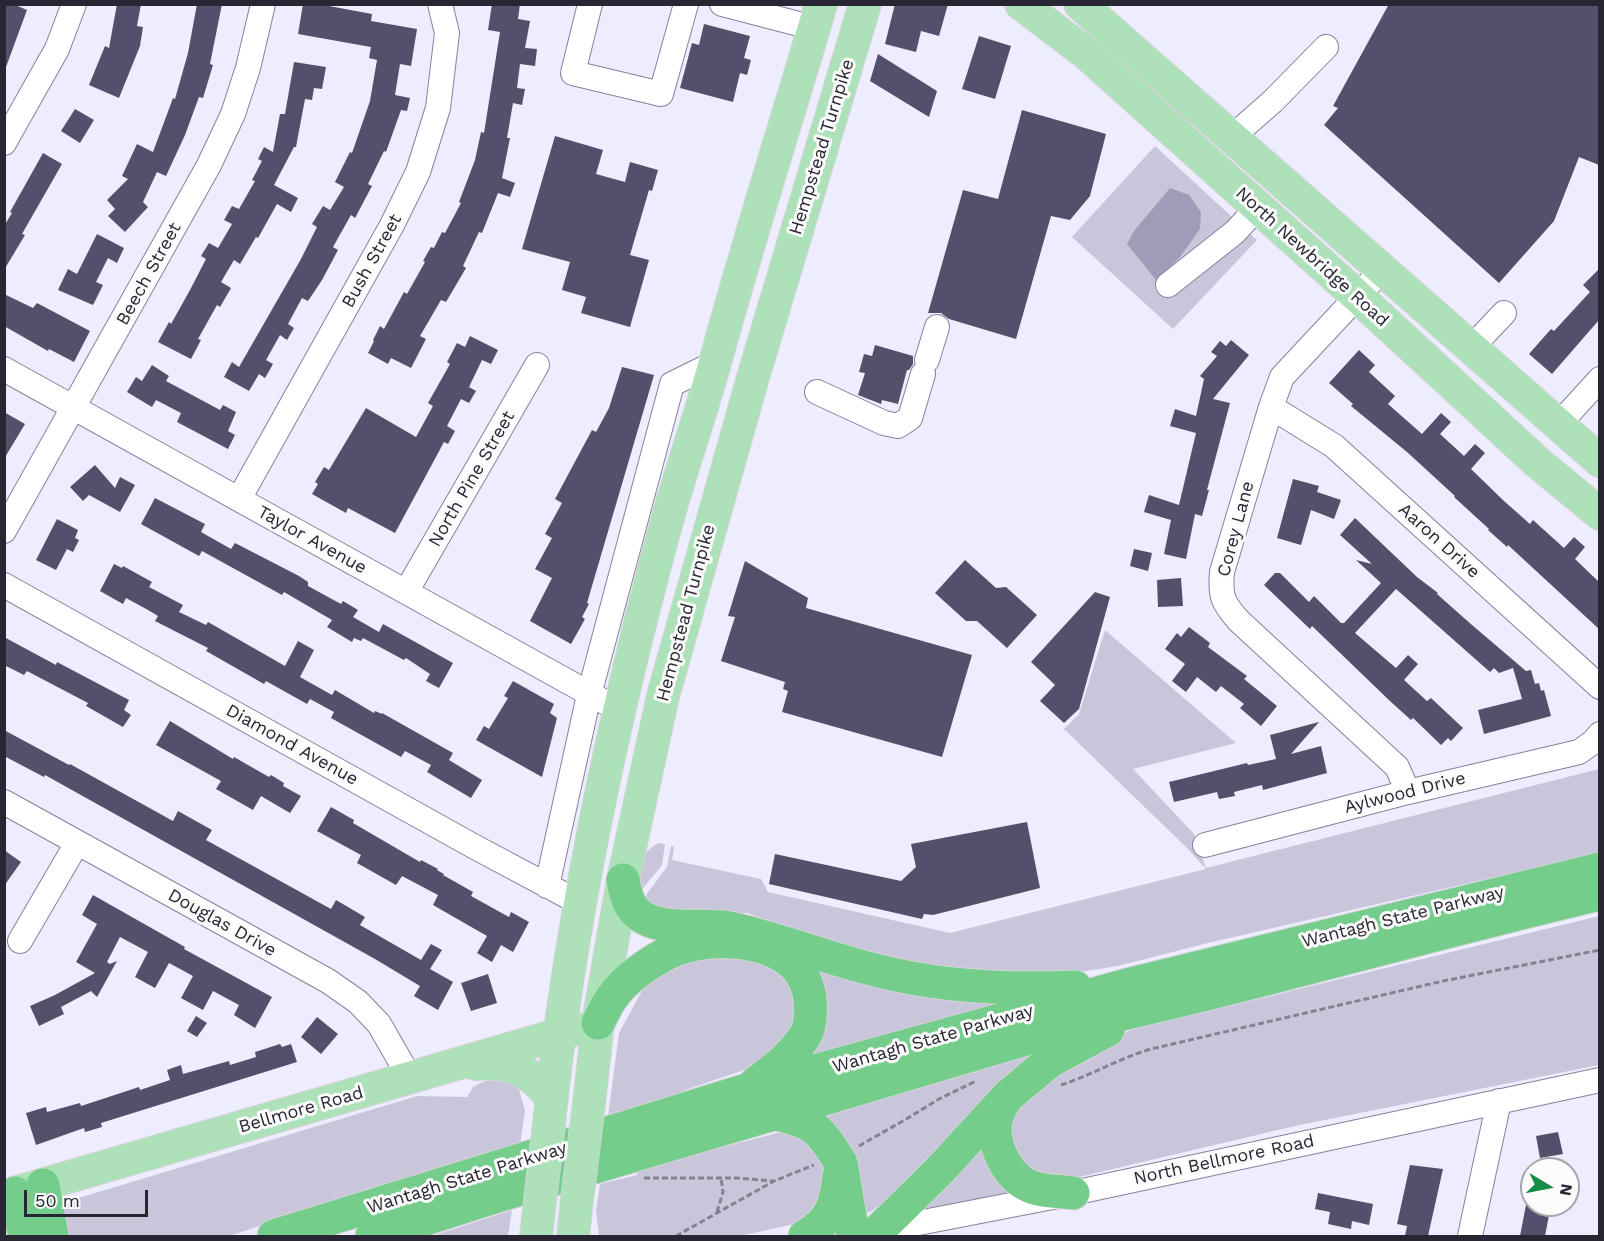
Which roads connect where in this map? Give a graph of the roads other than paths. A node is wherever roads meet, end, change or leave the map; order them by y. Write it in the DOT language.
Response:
graph roads {
  1 [pos="74,4"];
  2 [pos="263,4"];
  3 [pos="440,4"];
  4 [pos="590,4"];
  5 [pos="686,4"];
  6 [pos="722,4"];
  7 [pos="864,4"];
  8 [pos="1021,4"];
  9 [pos="1080,4"];
  10 [pos="818,16"];
  11 [pos="1326,47"];
  12 [pos="1232,137"];
  13 [pos="4,143"];
  14 [pos="1205,160"];
  15 [pos="1258,207"];
  16 [pos="1382,270"];
  17 [pos="1168,285"];
  18 [pos="1357,296"];
  19 [pos="1504,313"];
  20 [pos="937,327"];
  21 [pos="1471,348"];
  22 [pos="715,363"];
  23 [pos="537,365"];
  24 [pos="4,369"];
  25 [pos="1599,379"];
  26 [pos="817,392"];
  27 [pos="74,407"];
  28 [pos="1271,407"];
  29 [pos="1558,425"];
  30 [pos="1599,461"];
  31 [pos="239,499"];
  32 [pos="1599,514"];
  33 [pos="666,524"];
  34 [pos="4,531"];
  35 [pos="4,585"];
  36 [pos="406,592"];
  37 [pos="1599,687"];
  38 [pos="589,695"];
  39 [pos="663,696"];
  40 [pos="619,710"];
  41 [pos="1599,734"];
  42 [pos="1408,792"];
  43 [pos="4,802"];
  44 [pos="77,843"];
  45 [pos="1205,845"];
  46 [pos="1599,869"];
  47 [pos="623,880"];
  48 [pos="548,886"];
  49 [pos="1599,894"];
  50 [pos="580,903"];
  51 [pos="21,941"];
  52 [pos="1139,997"];
  53 [pos="598,1023"];
  54 [pos="560,1034"];
  55 [pos="450,1065"];
  56 [pos="410,1078"];
  57 [pos="1599,1080"];
  58 [pos="1006,1084"];
  59 [pos="744,1091"];
  60 [pos="1499,1101"];
  61 [pos="551,1106"];
  62 [pos="772,1113"];
  63 [pos="839,1159"];
  64 [pos="21,1188"];
  65 [pos="1072,1192"];
  66 [pos="538,1223"];
  67 [pos="860,1234"];
  68 [pos="574,1235"];
  69 [pos="25,1236"];
  70 [pos="52,1236"];
  71 [pos="274,1236"];
  72 [pos="373,1236"];
  73 [pos="805,1236"];
  74 [pos="1470,1236"];
  1 -- 13 [label="street"];
  2 -- 27 [label="street, Beech Street"];
  3 -- 31 [label="street, Bush Street"];
  4 -- 5 [label="street"];
  6 -- 10 [label="street"];
  7 -- 39 [label="main road, Hempstead Turnpike"];
  8 -- 14 [label="main road, North Newbridge Road"];
  9 -- 12 [label="main road, North Newbridge Road"];
  10 -- 22 [label="main road"];
  11 -- 12 [label="street"];
  12 -- 14 [label="main road"];
  12 -- 16 [label="main road, North Newbridge Road"];
  14 -- 15 [label="main road, North Newbridge Road"];
  15 -- 17 [label="street"];
  15 -- 18 [label="main road, North Newbridge Road"];
  16 -- 18 [label="street, Corey Lane"];
  16 -- 21 [label="main road, North Newbridge Road"];
  18 -- 28 [label="street, Corey Lane"];
  18 -- 32 [label="main road, North Newbridge Road"];
  19 -- 21 [label="street"];
  20 -- 26 [label="street"];
  21 -- 29 [label="main road, North Newbridge Road"];
  22 -- 33 [label="main road"];
  22 -- 38 [label="street"];
  23 -- 36 [label="street, North Pine Street"];
  24 -- 27 [label="street, Taylor Avenue"];
  25 -- 29 [label="street"];
  27 -- 31 [label="street, Taylor Avenue"];
  27 -- 34 [label="street, Beech Street"];
  28 -- 37 [label="street, Aaron Drive"];
  28 -- 42 [label="street, Corey Lane"];
  29 -- 30 [label="main road, North Newbridge Road"];
  31 -- 36 [label="street, Taylor Avenue"];
  33 -- 39 [label="main road"];
  33 -- 40 [label="main road"];
  35 -- 48 [label="street, Diamond Avenue"];
  36 -- 38 [label="street, Taylor Avenue"];
  38 -- 40 [label="street, Taylor Avenue"];
  38 -- 48 [label="street"];
  39 -- 47 [label="main road, Hempstead Turnpike"];
  40 -- 50 [label="main road"];
  41 -- 42 [label="street, Aylwood Drive"];
  42 -- 45 [label="street, Aylwood Drive"];
  43 -- 44 [label="street, Douglas Drive"];
  44 -- 51 [label="street"];
  44 -- 56 [label="street, Douglas Drive"];
  46 -- 52 [label="highway, Wantagh State Parkway"];
  47 -- 52 [label="highway"];
  47 -- 53 [label="main road, Hempstead Turnpike"];
  48 -- 50 [label="street, Diamond Avenue"];
  49 -- 52 [label="highway, Wantagh State Parkway"];
  50 -- 54 [label="main road"];
  52 -- 58 [label="highway"];
  52 -- 59 [label="highway, Wantagh State Parkway"];
  52 -- 62 [label="highway, Wantagh State Parkway"];
  53 -- 54 [label="main road, Bellmore Road"];
  53 -- 59 [label="highway"];
  53 -- 68 [label="main road, Hempstead Turnpike, bridge"];
  54 -- 55 [label="main road, Bellmore Road"];
  54 -- 61 [label="main road"];
  55 -- 56 [label="main road, Bellmore Road"];
  55 -- 61 [label="main road"];
  56 -- 64 [label="main road, Bellmore Road"];
  57 -- 60 [label="street, North Bellmore Road"];
  58 -- 65 [label="highway"];
  58 -- 67 [label="highway"];
  59 -- 71 [label="highway, Wantagh State Parkway"];
  60 -- 65 [label="street, North Bellmore Road"];
  60 -- 74 [label="street"];
  61 -- 66 [label="main road, bridge"];
  62 -- 63 [label="highway"];
  62 -- 72 [label="highway, Wantagh State Parkway"];
  63 -- 67 [label="highway"];
  63 -- 73 [label="highway"];
  64 -- 69 [label="highway"];
  64 -- 70 [label="highway"];
  65 -- 67 [label="street, North Bellmore Road"];
}
